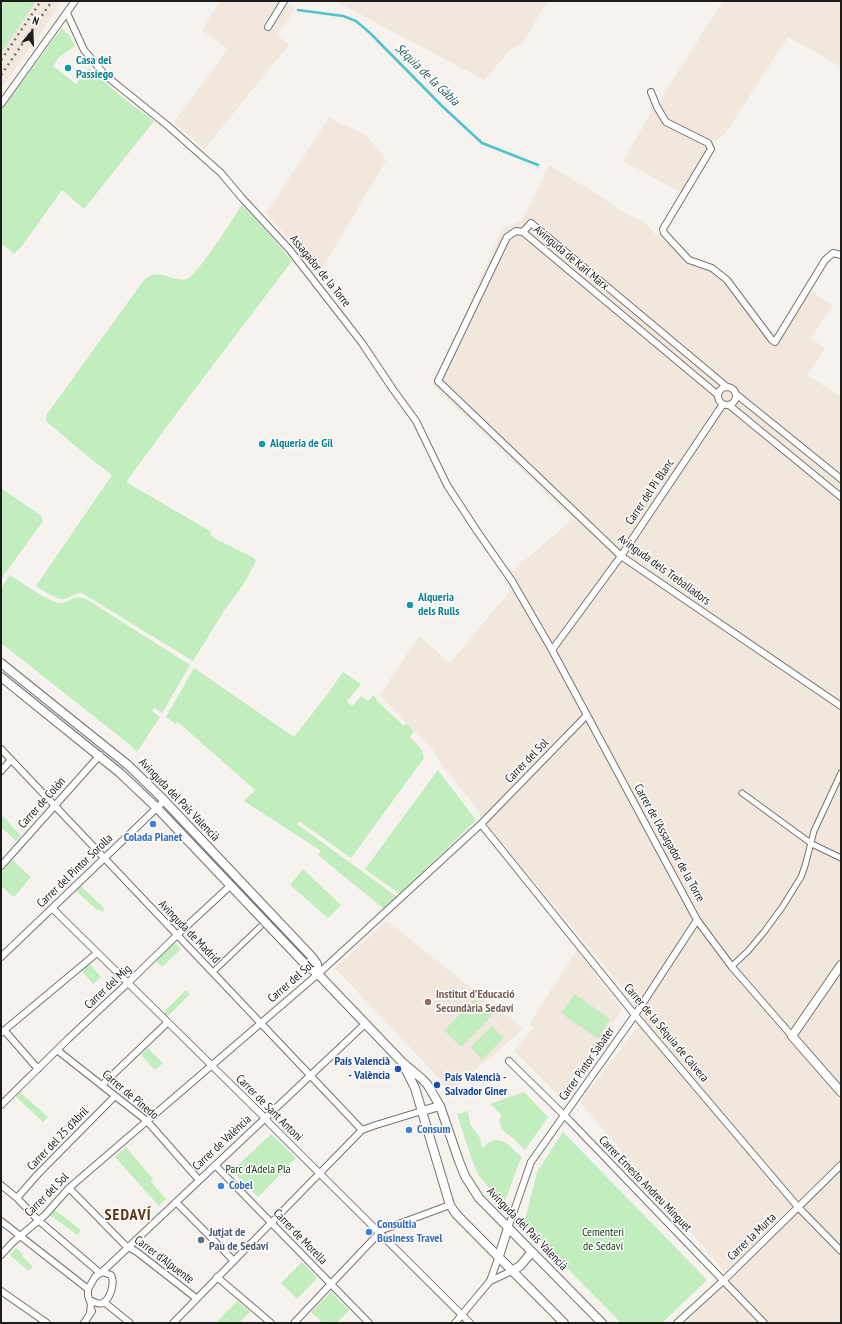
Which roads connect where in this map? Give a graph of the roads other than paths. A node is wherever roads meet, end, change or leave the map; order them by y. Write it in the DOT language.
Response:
graph roads {
  1 [pos="75,1"];
  2 [pos="284,1"];
  3 [pos="67,13"];
  4 [pos="268,27"];
  5 [pos="651,92"];
  6 [pos="1,104"];
  7 [pos="523,232"];
  8 [pos="841,255"];
  9 [pos="727,387"];
  10 [pos="736,394"];
  11 [pos="718,395"];
  12 [pos="726,405"];
  13 [pos="841,479"];
  14 [pos="841,497"];
  15 [pos="621,556"];
  16 [pos="512,581"];
  17 [pos="552,650"];
  18 [pos="1,663"];
  19 [pos="1,677"];
  20 [pos="841,706"];
  21 [pos="587,715"];
  22 [pos="1,749"];
  23 [pos="113,753"];
  24 [pos="100,755"];
  25 [pos="11,760"];
  26 [pos="1,771"];
  27 [pos="841,773"];
  28 [pos="742,793"];
  29 [pos="164,801"];
  30 [pos="54,806"];
  31 [pos="157,808"];
  32 [pos="481,824"];
  33 [pos="812,844"];
  34 [pos="103,858"];
  35 [pos="841,858"];
  36 [pos="1,866"];
  37 [pos="230,886"];
  38 [pos="52,908"];
  39 [pos="697,920"];
  40 [pos="260,927"];
  41 [pos="177,935"];
  42 [pos="97,953"];
  43 [pos="1,957"];
  44 [pos="841,965"];
  45 [pos="732,966"];
  46 [pos="216,969"];
  47 [pos="318,974"];
  48 [pos="127,984"];
  49 [pos="635,1015"];
  50 [pos="167,1023"];
  51 [pos="261,1023"];
  52 [pos="365,1024"];
  53 [pos="3,1031"];
  54 [pos="792,1036"];
  55 [pos="57,1050"];
  56 [pos="508,1061"];
  57 [pos="402,1062"];
  58 [pos="211,1066"];
  59 [pos="38,1069"];
  60 [pos="310,1076"];
  61 [pos="102,1085"];
  62 [pos="841,1092"];
  63 [pos="115,1096"];
  64 [pos="1,1105"];
  65 [pos="440,1106"];
  66 [pos="422,1111"];
  67 [pos="564,1115"];
  68 [pos="265,1118"];
  69 [pos="147,1121"];
  70 [pos="362,1130"];
  71 [pos="215,1165"];
  72 [pos="841,1165"];
  73 [pos="319,1173"];
  74 [pos="199,1180"];
  75 [pos="1,1185"];
  76 [pos="68,1188"];
  77 [pos="18,1198"];
  78 [pos="176,1202"];
  79 [pos="450,1205"];
  80 [pos="798,1207"];
  81 [pos="38,1220"];
  82 [pos="1,1221"];
  83 [pos="271,1222"];
  84 [pos="508,1228"];
  85 [pos="379,1234"];
  86 [pos="20,1236"];
  87 [pos="128,1247"];
  88 [pos="841,1251"];
  89 [pos="532,1252"];
  90 [pos="1,1255"];
  91 [pos="499,1256"];
  92 [pos="233,1260"];
  93 [pos="113,1261"];
  94 [pos="512,1271"];
  95 [pos="101,1272"];
  96 [pos="111,1275"];
  97 [pos="217,1277"];
  98 [pos="490,1281"];
  99 [pos="723,1281"];
  100 [pos="331,1284"];
  101 [pos="88,1289"];
  102 [pos="1,1291"];
  103 [pos="196,1298"];
  104 [pos="90,1300"];
  105 [pos="101,1303"];
  106 [pos="90,1314"];
  107 [pos="462,1315"];
  108 [pos="47,1323"];
  109 [pos="84,1323"];
  110 [pos="130,1323"];
  111 [pos="173,1323"];
  112 [pos="271,1323"];
  113 [pos="294,1323"];
  114 [pos="369,1323"];
  115 [pos="455,1323"];
  116 [pos="470,1323"];
  117 [pos="564,1323"];
  118 [pos="602,1323"];
  119 [pos="677,1323"];
  120 [pos="764,1323"];
  1 -- 3 [label="street"];
  2 -- 4 [label="street"];
  3 -- 6 [label="street"];
  3 -- 16 [label="street, Assagador de la Torre"];
  5 -- 8 [label="street"];
  7 -- 9 [label="street, Avinguda de Karl Marx"];
  7 -- 11 [label="street, Avinguda de Karl Marx"];
  7 -- 15 [label="street, Avinguda dels Treballadors"];
  9 -- 10 [label="street"];
  9 -- 11 [label="street"];
  10 -- 12 [label="street"];
  10 -- 13 [label="street"];
  11 -- 12 [label="street"];
  12 -- 14 [label="street"];
  12 -- 15 [label="street, Carrer del Pi Blanc"];
  15 -- 17 [label="street, Carrer del Pi Blanc"];
  15 -- 20 [label="street, Avinguda dels Treballadors"];
  16 -- 17 [label="street, Carrer de l'Assagador de la Torre"];
  17 -- 21 [label="street, Carrer de l'Assagador de la Torre"];
  18 -- 23 [label="street, Avinguda del País Valencià"];
  19 -- 24 [label="street, Avinguda del País Valencià"];
  21 -- 32 [label="street, Carrer del Sol"];
  21 -- 39 [label="street, Carrer de l'Assagador de la Torre"];
  22 -- 25 [label="street, Avinguda de Madrid"];
  23 -- 24 [label="street"];
  23 -- 29 [label="street, Avinguda del País Valencià"];
  24 -- 30 [label="street, Carrer de Colón"];
  24 -- 31 [label="street, Avinguda del País Valencià"];
  25 -- 26 [label="street"];
  25 -- 30 [label="street, Avinguda de Madrid"];
  27 -- 33 [label="street"];
  28 -- 33 [label="street"];
  29 -- 31 [label="street, Carrer del Pintor Sorolla"];
  29 -- 47 [label="street, Avinguda del País Valencià"];
  30 -- 34 [label="street, Avinguda de Madrid"];
  30 -- 36 [label="street, Carrer de Colón"];
  31 -- 34 [label="street, Carrer del Pintor Sorolla"];
  31 -- 37 [label="street, Avinguda del País Valencià"];
  32 -- 47 [label="street, Carrer del Sol"];
  32 -- 49 [label="street, Carrer de la Séquia de Calvera"];
  33 -- 35 [label="street"];
  33 -- 45 [label="street"];
  34 -- 38 [label="street, Carrer del Pintor Sorolla"];
  34 -- 41 [label="street, Avinguda de Madrid"];
  37 -- 41 [label="street, Carrer del Mig"];
  37 -- 47 [label="street, Avinguda del País Valencià"];
  38 -- 42 [label="street, Carrer de Sant Antoni"];
  38 -- 43 [label="street, Carrer del Pintor Sorolla"];
  39 -- 45 [label="street, Carrer de l'Assagador de la Torre"];
  39 -- 49 [label="street, Carrer Pintor Sabater"];
  40 -- 46 [label="street"];
  41 -- 48 [label="street, Carrer del Mig"];
  41 -- 51 [label="street, Avinguda de Madrid"];
  42 -- 48 [label="street, Carrer de Sant Antoni"];
  42 -- 53 [label="street"];
  44 -- 54 [label="street"];
  45 -- 54 [label="street, Carrer de l'Assagador de la Torre"];
  47 -- 51 [label="street, Carrer del Sol"];
  47 -- 52 [label="street, Avinguda del País Valencià"];
  48 -- 50 [label="street, Carrer de Sant Antoni"];
  48 -- 55 [label="street, Carrer del Mig"];
  49 -- 67 [label="street, Carrer Pintor Sabater"];
  49 -- 80 [label="street, Carrer de la Séquia de Calvera"];
  50 -- 58 [label="street, Carrer de Sant Antoni"];
  50 -- 61 [label="street"];
  51 -- 58 [label="street, Carrer del Sol"];
  51 -- 60 [label="street, Avinguda de Madrid"];
  52 -- 57 [label="street, Avinguda del País Valencià"];
  52 -- 60 [label="street, Carrer de València"];
  53 -- 59 [label="street"];
  54 -- 62 [label="street, Carrer de l'Assagador de la Torre"];
  55 -- 59 [label="street, Carrer del Mig"];
  55 -- 61 [label="street, Carrer de Pinedo"];
  56 -- 67 [label="street, Carrer Ernesto Andreu Minguet"];
  57 -- 65 [label="street, Avinguda del País Valencià"];
  57 -- 66 [label="street, Avinguda del País Valencià"];
  58 -- 68 [label="street, Carrer de Sant Antoni"];
  58 -- 69 [label="street, Carrer del Sol"];
  59 -- 64 [label="street, Carrer del Mig"];
  60 -- 68 [label="street, Carrer de València"];
  60 -- 70 [label="street, Avinguda de Madrid"];
  61 -- 63 [label="street, Carrer de Pinedo"];
  63 -- 69 [label="street, Carrer de Pinedo"];
  63 -- 77 [label="street, Carrer del 25 d'Abril"];
  65 -- 66 [label="street"];
  65 -- 84 [label="street, Avinguda del País Valencià"];
  66 -- 70 [label="street"];
  66 -- 79 [label="street, Avinguda del País Valencià"];
  67 -- 84 [label="street, Carrer Pintor Sabater"];
  67 -- 99 [label="street, Carrer Ernesto Andreu Minguet"];
  68 -- 71 [label="street, Carrer de València"];
  68 -- 73 [label="street, Carrer de Sant Antoni"];
  69 -- 74 [label="street, Carrer de Pinedo"];
  69 -- 76 [label="street, Carrer del Sol"];
  70 -- 73 [label="street"];
  71 -- 74 [label="street, Carrer de València"];
  71 -- 83 [label="street, Carrer de Morella"];
  72 -- 80 [label="street, Carrer la Murta"];
  73 -- 83 [label="street"];
  73 -- 85 [label="street, Carrer de Sant Antoni"];
  74 -- 78 [label="street, Carrer de València"];
  75 -- 77 [label="street"];
  76 -- 81 [label="street, Carrer del Sol"];
  76 -- 87 [label="street, Carrer d'Alpuente"];
  77 -- 81 [label="street"];
  78 -- 87 [label="street, Carrer de València"];
  78 -- 92 [label="street"];
  79 -- 85 [label="street"];
  79 -- 91 [label="street, Avinguda del País Valencià"];
  80 -- 88 [label="street, Carrer de la Séquia de Calvera"];
  80 -- 99 [label="street, Carrer la Murta"];
  81 -- 86 [label="street, Carrer del Sol"];
  81 -- 95 [label="street"];
  82 -- 86 [label="street"];
  83 -- 92 [label="street"];
  83 -- 100 [label="street, Carrer de Morella"];
  84 -- 89 [label="street, Avinguda del País Valencià"];
  84 -- 91 [label="street"];
  85 -- 100 [label="street"];
  85 -- 107 [label="street, Carrer de Sant Antoni"];
  86 -- 90 [label="street, Carrer del Sol"];
  86 -- 101 [label="street"];
  87 -- 93 [label="street, Carrer de València"];
  87 -- 103 [label="street, Carrer d'Alpuente"];
  89 -- 94 [label="street"];
  89 -- 118 [label="street, Avinguda del País Valencià"];
  91 -- 94 [label="street, Avinguda del País Valencià"];
  91 -- 98 [label="street"];
  92 -- 97 [label="street"];
  93 -- 95 [label="street, Carrer de València"];
  93 -- 96 [label="street"];
  94 -- 98 [label="street"];
  94 -- 117 [label="street, Avinguda del País Valencià"];
  95 -- 96 [label="street"];
  95 -- 101 [label="street"];
  96 -- 105 [label="street"];
  97 -- 103 [label="street"];
  97 -- 112 [label="street"];
  98 -- 107 [label="street"];
  99 -- 119 [label="street, Carrer la Murta"];
  99 -- 120 [label="street, Carrer Ernesto Andreu Minguet"];
  100 -- 113 [label="street"];
  100 -- 114 [label="street, Carrer de Morella"];
  101 -- 104 [label="street"];
  102 -- 108 [label="street"];
  103 -- 111 [label="street"];
  104 -- 105 [label="street"];
  104 -- 106 [label="street"];
  105 -- 106 [label="street"];
  105 -- 110 [label="street"];
  106 -- 109 [label="street"];
  107 -- 115 [label="street"];
  107 -- 116 [label="street, Carrer de Sant Antoni"];
}
